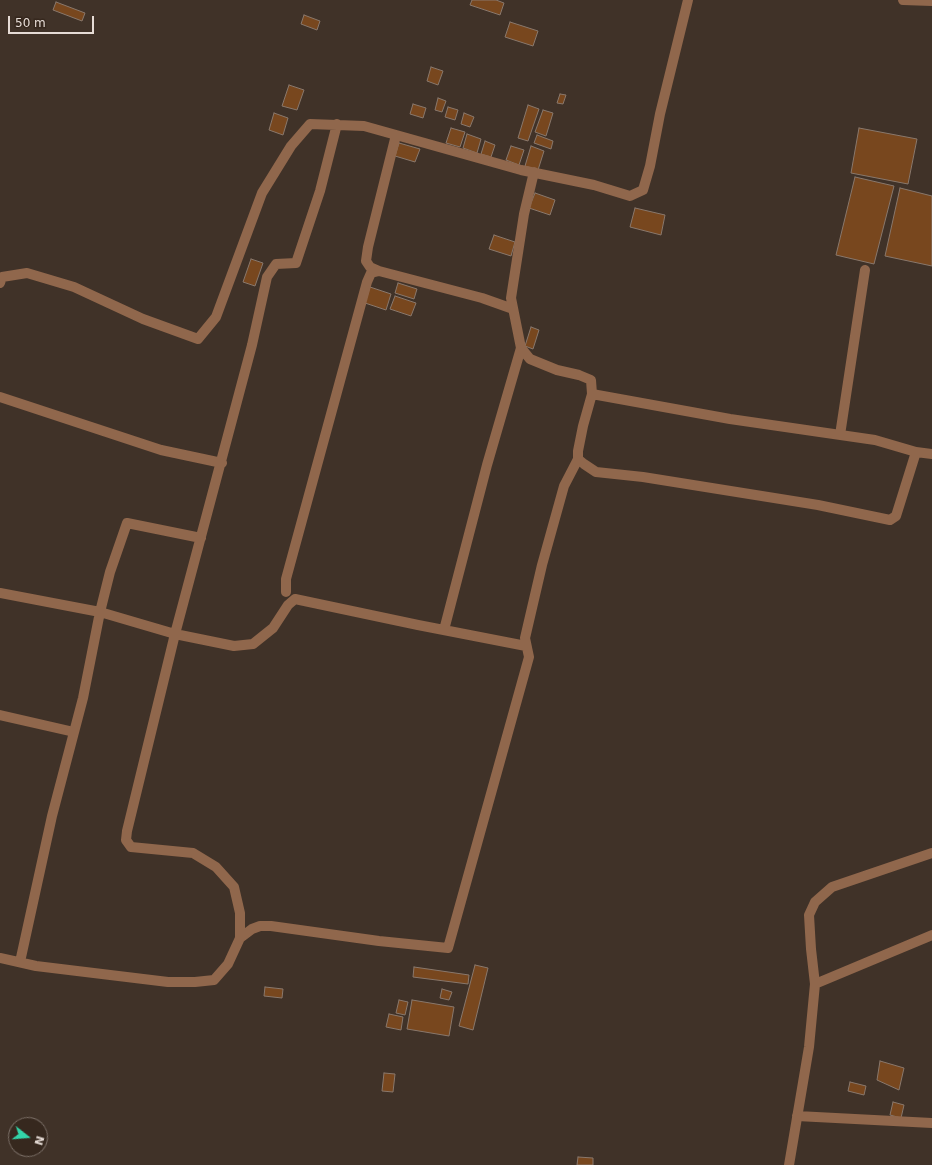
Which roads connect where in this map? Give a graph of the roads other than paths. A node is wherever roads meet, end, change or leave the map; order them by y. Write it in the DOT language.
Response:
graph roads {
  1 [pos="688,0"];
  2 [pos="903,0"];
  3 [pos="932,1"];
  4 [pos="337,124"];
  5 [pos="396,135"];
  6 [pos="534,172"];
  7 [pos="865,270"];
  8 [pos="379,272"];
  9 [pos="0,283"];
  10 [pos="513,309"];
  11 [pos="521,348"];
  12 [pos="592,394"];
  13 [pos="0,397"];
  14 [pos="840,435"];
  15 [pos="916,452"];
  16 [pos="932,454"];
  17 [pos="578,459"];
  18 [pos="222,463"];
  19 [pos="201,538"];
  20 [pos="286,592"];
  21 [pos="0,593"];
  22 [pos="100,612"];
  23 [pos="444,630"];
  24 [pos="175,634"];
  25 [pos="526,646"];
  26 [pos="0,715"];
  27 [pos="74,732"];
  28 [pos="932,853"];
  29 [pos="932,935"];
  30 [pos="240,938"];
  31 [pos="0,958"];
  32 [pos="20,962"];
  33 [pos="815,984"];
  34 [pos="797,1116"];
  35 [pos="932,1123"];
  36 [pos="789,1165"];
  1 -- 6 [label="street"];
  2 -- 3 [label="street"];
  4 -- 5 [label="street"];
  4 -- 9 [label="street"];
  4 -- 18 [label="street"];
  5 -- 6 [label="street"];
  5 -- 8 [label="street"];
  6 -- 10 [label="street"];
  7 -- 14 [label="street"];
  8 -- 10 [label="street"];
  8 -- 20 [label="street"];
  10 -- 11 [label="street"];
  11 -- 12 [label="street"];
  11 -- 23 [label="street"];
  12 -- 14 [label="street"];
  12 -- 17 [label="street"];
  13 -- 18 [label="street"];
  14 -- 15 [label="street"];
  15 -- 16 [label="street"];
  15 -- 17 [label="street"];
  17 -- 25 [label="street"];
  18 -- 19 [label="street"];
  19 -- 22 [label="street"];
  19 -- 24 [label="street"];
  21 -- 22 [label="street"];
  22 -- 24 [label="street"];
  22 -- 27 [label="street"];
  23 -- 24 [label="street"];
  23 -- 25 [label="street"];
  24 -- 30 [label="street"];
  25 -- 30 [label="street"];
  26 -- 27 [label="street"];
  27 -- 32 [label="street"];
  28 -- 33 [label="street"];
  29 -- 33 [label="street"];
  30 -- 32 [label="street"];
  31 -- 32 [label="street"];
  33 -- 34 [label="street"];
  34 -- 35 [label="street"];
  34 -- 36 [label="street"];
}
